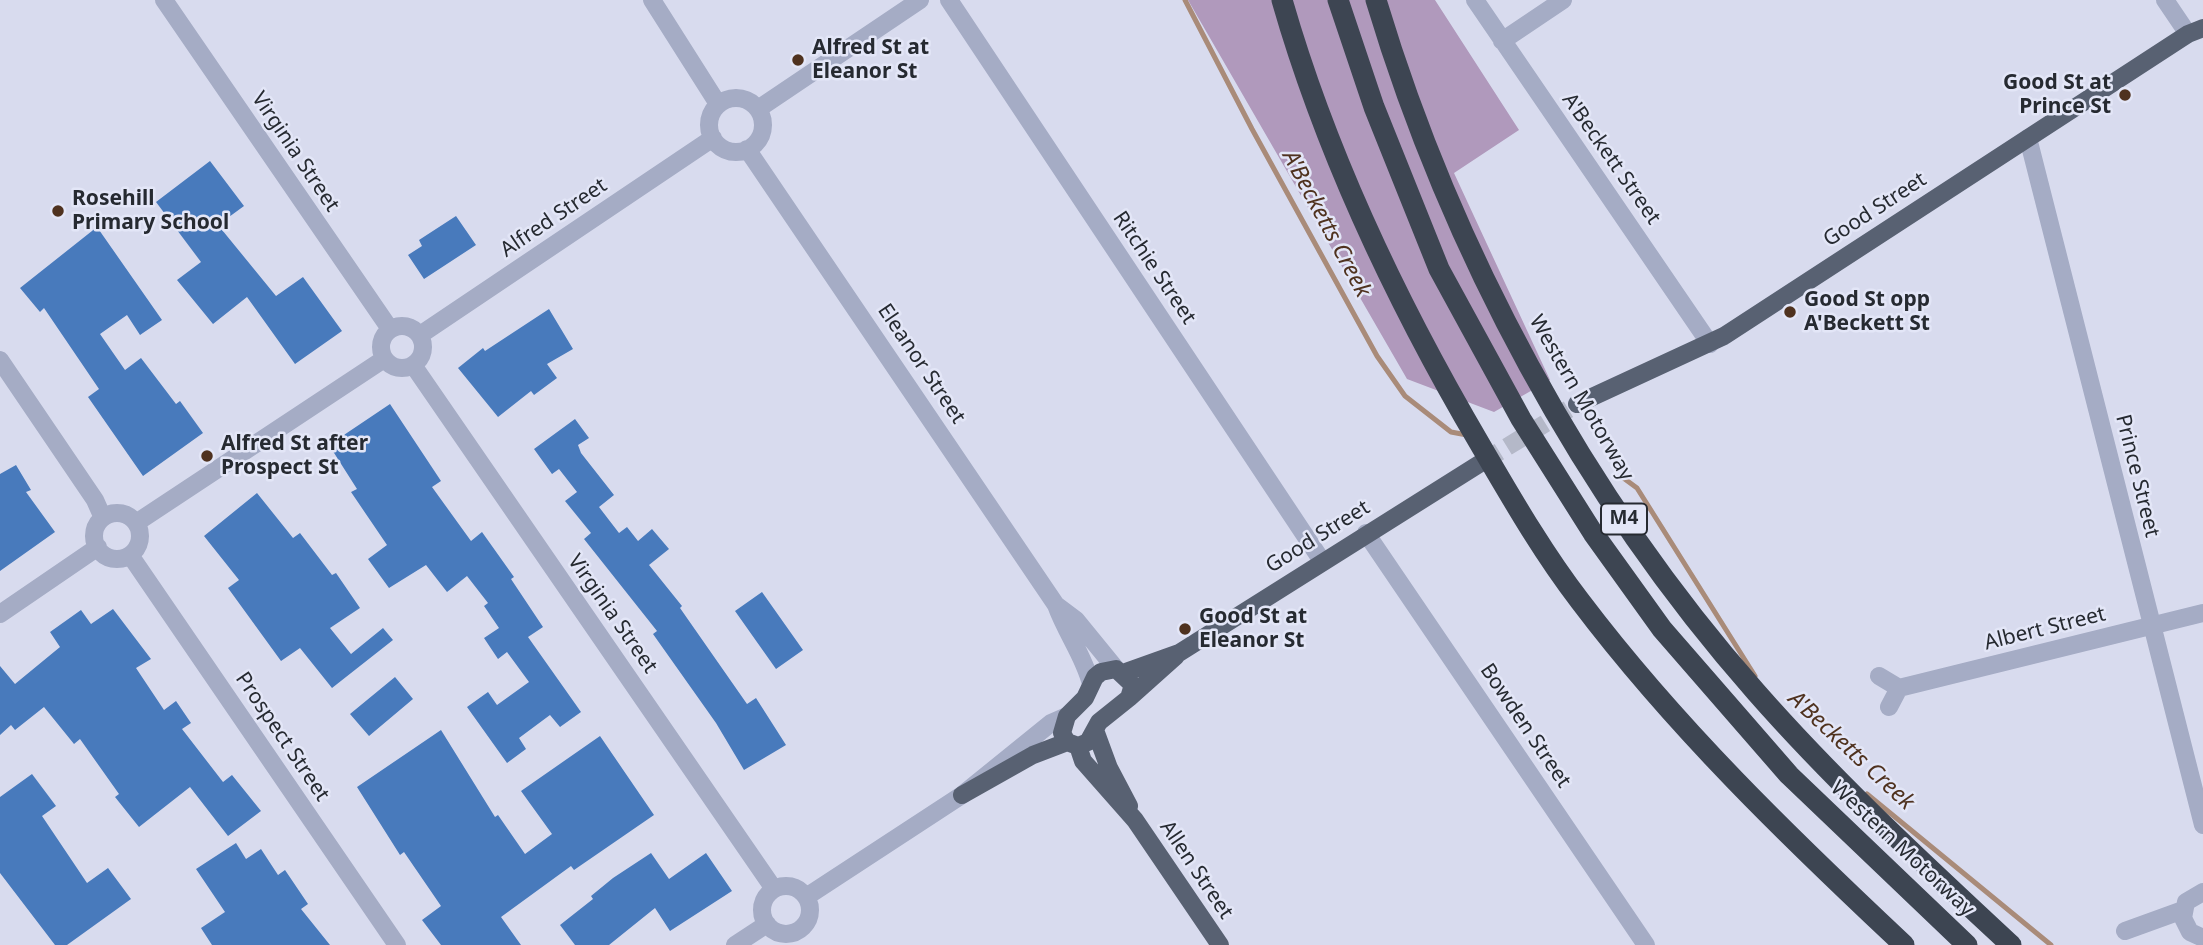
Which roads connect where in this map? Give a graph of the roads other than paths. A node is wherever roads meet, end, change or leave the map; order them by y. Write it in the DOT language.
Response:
graph roads {
  1 [pos="164,0"];
  2 [pos="652,0"];
  3 [pos="920,0"];
  4 [pos="949,0"];
  5 [pos="1282,0"];
  6 [pos="1338,0"];
  7 [pos="1376,0"];
  8 [pos="1475,0"];
  9 [pos="1563,0"];
  10 [pos="2165,0"];
  11 [pos="2203,17"];
  12 [pos="2195,31"];
  13 [pos="1502,41"];
  14 [pos="718,104"];
  15 [pos="758,109"];
  16 [pos="713,138"];
  17 [pos="2028,138"];
  18 [pos="747,149"];
  19 [pos="390,329"];
  20 [pos="420,335"];
  21 [pos="1710,344"];
  22 [pos="0,359"];
  23 [pos="384,359"];
  24 [pos="413,365"];
  25 [pos="1577,404"];
  26 [pos="1484,461"];
  27 [pos="103,518"];
  28 [pos="136,523"];
  29 [pos="1366,533"];
  30 [pos="98,547"];
  31 [pos="130,555"];
  32 [pos="1322,561"];
  33 [pos="1056,605"];
  34 [pos="2203,613"];
  35 [pos="0,614"];
  36 [pos="2151,626"];
  37 [pos="1179,653"];
  38 [pos="1119,671"];
  39 [pos="1879,676"];
  40 [pos="1091,684"];
  41 [pos="1899,688"];
  42 [pos="1129,698"];
  43 [pos="1889,708"];
  44 [pos="1067,716"];
  45 [pos="1095,730"];
  46 [pos="1072,744"];
  47 [pos="962,795"];
  48 [pos="1135,820"];
  49 [pos="2203,825"];
  50 [pos="774,889"];
  51 [pos="2203,891"];
  52 [pos="806,897"];
  53 [pos="2183,910"];
  54 [pos="767,923"];
  55 [pos="2125,931"];
  56 [pos="802,938"];
  57 [pos="2203,938"];
  58 [pos="397,945"];
  59 [pos="735,945"];
  60 [pos="1220,945"];
  61 [pos="1646,945"];
  62 [pos="1904,945"];
  63 [pos="1968,945"];
  64 [pos="2011,945"];
  1 -- 19 [label="street, Virginia Street"];
  2 -- 14 [label="street"];
  3 -- 15 [label="street"];
  4 -- 32 [label="street, Ritchie Street"];
  5 -- 62 [label="highway, bridge"];
  6 -- 63 [label="highway, Western Motorway / M4, bridge"];
  7 -- 64 [label="highway, Western Motorway / M4, bridge"];
  8 -- 13 [label="street, A'Beckett Street"];
  9 -- 13 [label="street"];
  10 -- 12 [label="street"];
  11 -- 12 [label="main road, Good Street"];
  12 -- 17 [label="main road, Good Street"];
  13 -- 21 [label="street, A'Beckett Street"];
  14 -- 15 [label="street"];
  14 -- 16 [label="street"];
  15 -- 18 [label="street"];
  16 -- 18 [label="street"];
  16 -- 20 [label="street, Alfred Street"];
  17 -- 21 [label="main road, Good Street"];
  17 -- 36 [label="street, Prince Street"];
  18 -- 33 [label="street, Eleanor Street"];
  19 -- 20 [label="street"];
  19 -- 23 [label="street"];
  20 -- 24 [label="street"];
  21 -- 25 [label="main road, Good Street"];
  22 -- 27 [label="street"];
  23 -- 24 [label="street"];
  23 -- 28 [label="street"];
  24 -- 50 [label="street, Virginia Street"];
  26 -- 29 [label="main road, Good Street"];
  27 -- 28 [label="street"];
  27 -- 30 [label="street"];
  28 -- 31 [label="street"];
  29 -- 32 [label="main road, Good Street"];
  29 -- 61 [label="street, Bowden Street"];
  30 -- 31 [label="street"];
  30 -- 35 [label="street"];
  31 -- 58 [label="street, Prospect Street"];
  32 -- 37 [label="main road, Good Street"];
  33 -- 38 [label="street, Eleanor Street"];
  33 -- 40 [label="street, Eleanor Street"];
  34 -- 36 [label="street, Albert Street"];
  36 -- 41 [label="street, Albert Street"];
  36 -- 49 [label="street, Prince Street"];
  37 -- 38 [label="main road, Good Street"];
  37 -- 42 [label="main road, Good Street"];
  38 -- 40 [label="main road, Good Street"];
  38 -- 42 [label="main road"];
  39 -- 41 [label="street"];
  40 -- 44 [label="main road"];
  41 -- 43 [label="street"];
  42 -- 45 [label="main road, Good Street"];
  44 -- 46 [label="main road"];
  44 -- 47 [label="street"];
  45 -- 46 [label="main road, Good Street"];
  45 -- 48 [label="main road, Allen Street"];
  46 -- 47 [label="main road"];
  46 -- 48 [label="main road, Allen Street"];
  47 -- 52 [label="street"];
  48 -- 60 [label="main road, Allen Street"];
  50 -- 52 [label="street"];
  50 -- 54 [label="street"];
  51 -- 53 [label="street"];
  52 -- 56 [label="street"];
  53 -- 55 [label="street"];
  53 -- 57 [label="street"];
  54 -- 56 [label="street"];
  54 -- 59 [label="street"];
}
